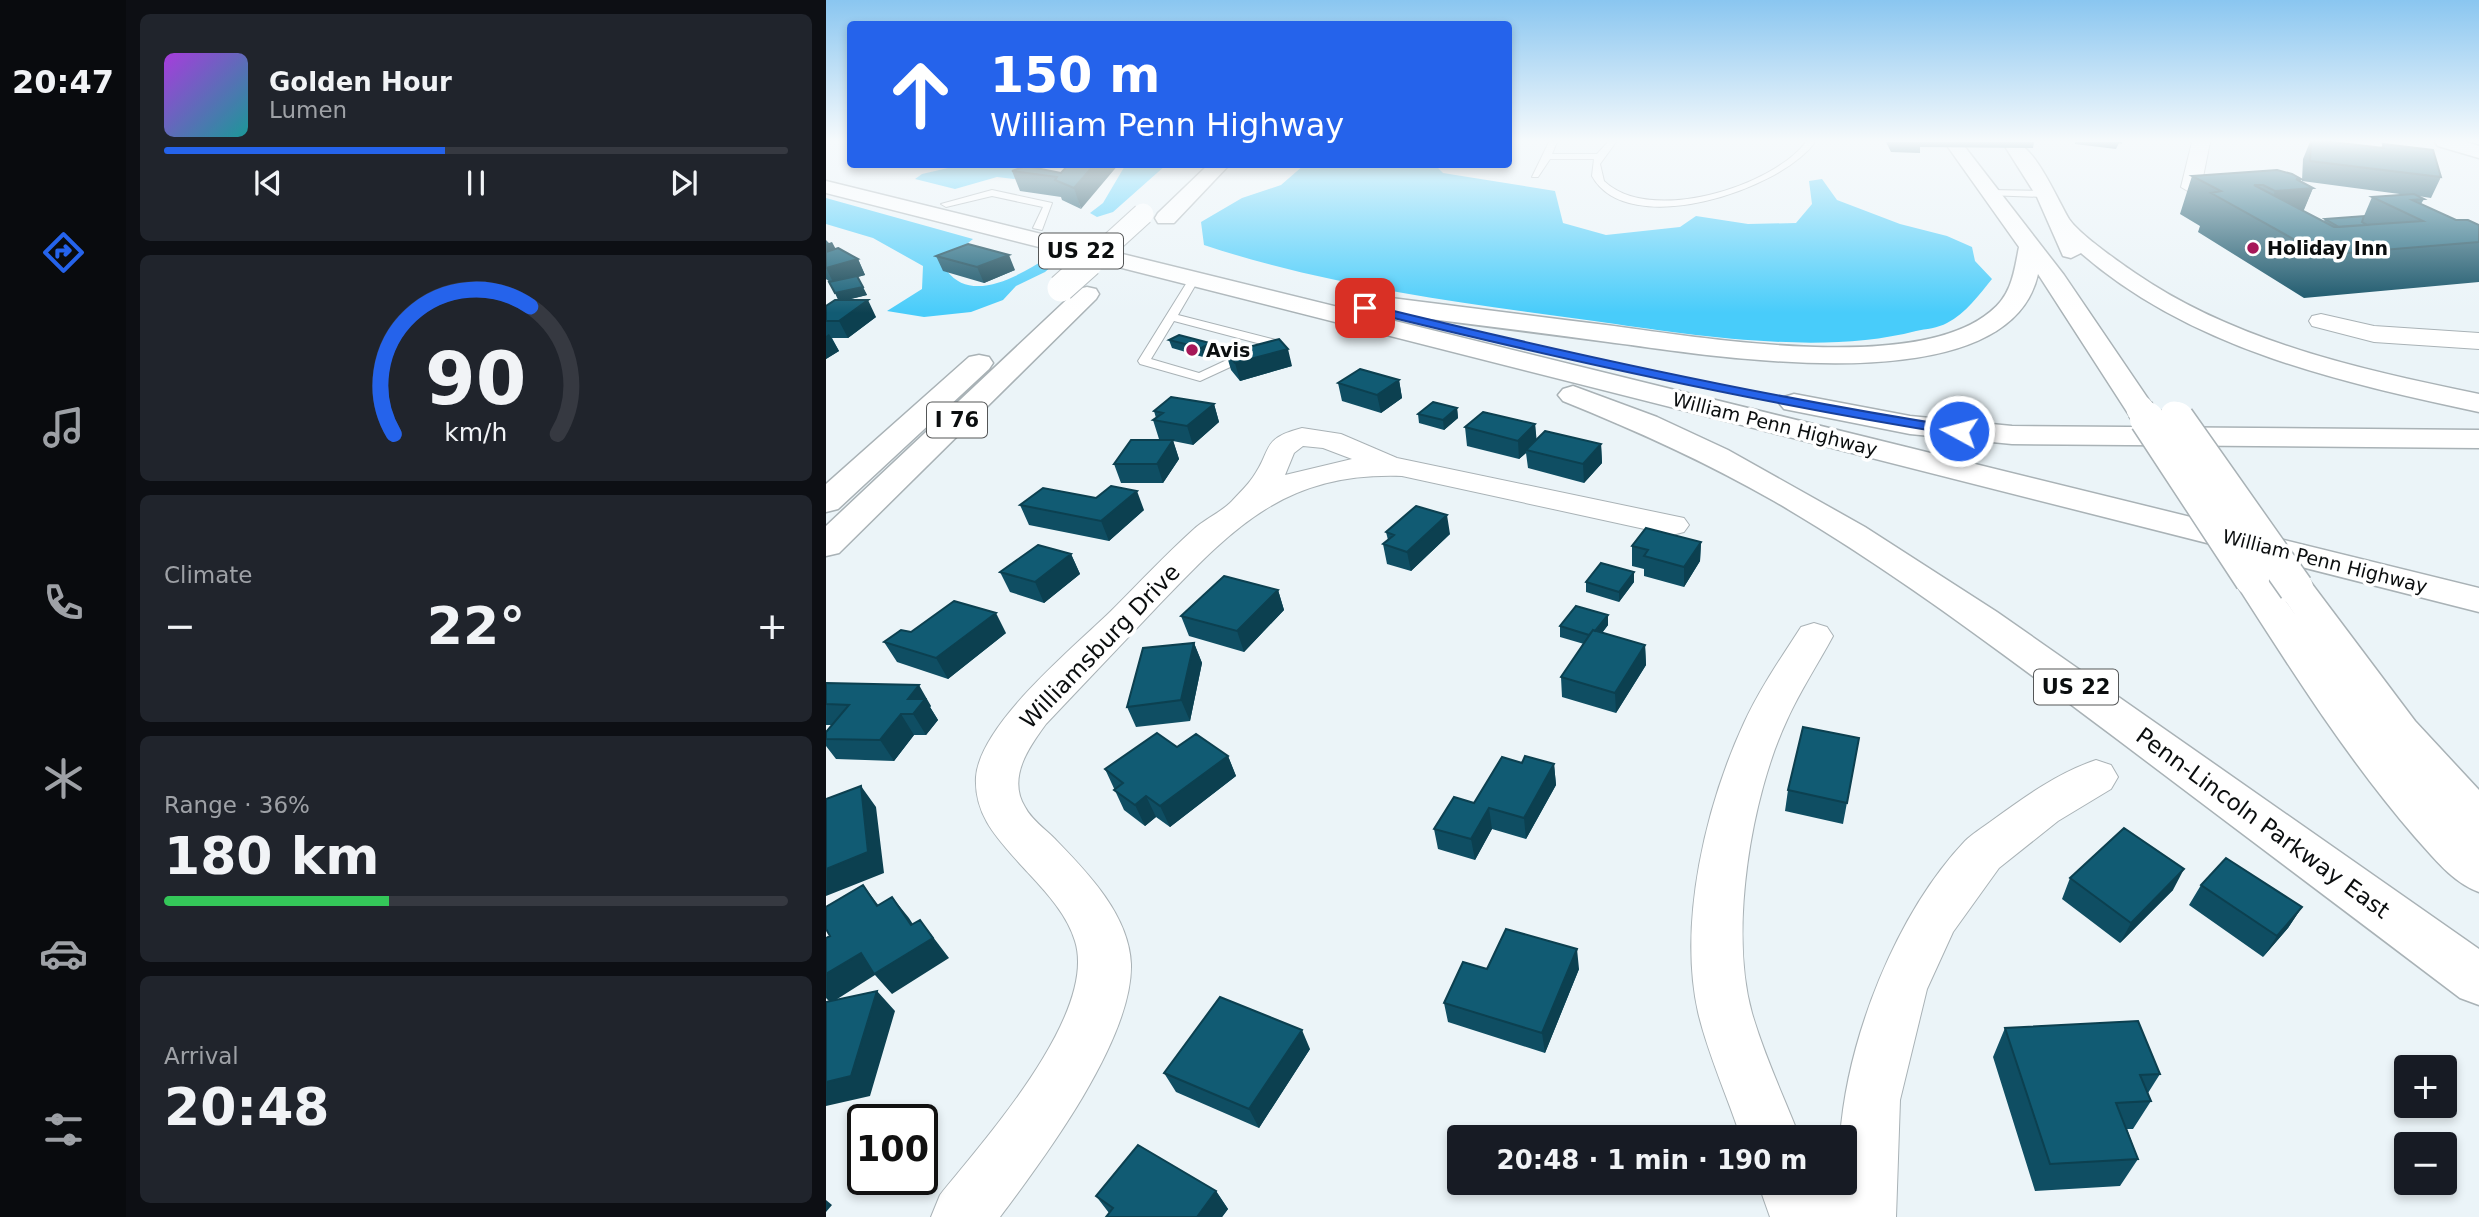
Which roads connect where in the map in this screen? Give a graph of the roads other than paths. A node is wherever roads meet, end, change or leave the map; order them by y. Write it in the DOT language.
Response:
graph roads {
  1 [pos="873,199"];
  2 [pos="926,199"];
  3 [pos="968,199"];
  4 [pos="1020,199"];
  5 [pos="1048,199"];
  6 [pos="1169,199"];
  7 [pos="1176,199"];
  8 [pos="1635,199"];
  9 [pos="1702,199"];
  10 [pos="1994,199"];
  11 [pos="2048,199"];
  12 [pos="1040,203"];
  13 [pos="1656,203"];
  14 [pos="946,204"];
  15 [pos="1154,216"];
  16 [pos="1643,217"];
  17 [pos="1038,228"];
  18 [pos="2064,228"];
  19 [pos="2031,247"];
  20 [pos="1194,279"];
  21 [pos="1074,291"];
  22 [pos="1313,295"];
  23 [pos="1336,314"];
  24 [pos="1172,317"];
  25 [pos="2320,321"];
  26 [pos="1469,333"];
  27 [pos="2479,341"];
  28 [pos="2479,404"];
  29 [pos="2479,439"];
  30 [pos="826,502"];
  31 [pos="1672,525"];
  32 [pos="826,545"];
  33 [pos="2479,582"];
  34 [pos="2479,600"];
  35 [pos="1814,636"];
  36 [pos="2096,777"];
  37 [pos="2479,822"];
  38 [pos="2479,871"];
  39 [pos="2479,980"];
  40 [pos="1767,1125"];
  41 [pos="1869,1153"];
  42 [pos="1857,1179"];
  43 [pos="1793,1195"];
  44 [pos="962,1217"];
  45 [pos="1801,1217"];
  46 [pos="1865,1217"];
  1 -- 20 [label="main road, William Penn Highway / US 22"];
  2 -- 14 [label="main road, William Penn Highway / US 22"];
  3 -- 14 [label="lane"];
  4 -- 12 [label="lane"];
  5 -- 12 [label="lane"];
  6 -- 15 [label="main road, I 76"];
  7 -- 15 [label="main road, I 76"];
  8 -- 13 [label="lane"];
  9 -- 13 [label="lane"];
  10 -- 19 [label="main road"];
  11 -- 18 [label="main road"];
  12 -- 17 [label="lane"];
  13 -- 16 [label="lane"];
  14 -- 17 [label="main road, William Penn Highway / US 22"];
  15 -- 21 [label="main road, I 76"];
  17 -- 22 [label="main road, William Penn Highway / US 22"];
  18 -- 28 [label="main road"];
  18 -- 37 [label="main road, bridge"];
  19 -- 22 [label="main road"];
  19 -- 38 [label="main road, bridge"];
  20 -- 23 [label="main road, William Penn Highway / US 22"];
  20 -- 24 [label="lane"];
  21 -- 30 [label="main road, I 76"];
  21 -- 32 [label="main road, I 76"];
  22 -- 26 [label="main road, William Penn Highway / US 22"];
  23 -- 34 [label="main road, William Penn Highway"];
  23 -- 39 [label="main road, Penn-Lincoln Parkway East / US 22"];
  24 -- 24 [label="lane"];
  25 -- 27 [label="street"];
  26 -- 29 [label="main road, US 22"];
  26 -- 33 [label="main road, William Penn Highway"];
  31 -- 44 [label="street, Williamsburg Drive"];
  35 -- 40 [label="street"];
  36 -- 41 [label="street"];
  41 -- 42 [label="street"];
  41 -- 46 [label="street"];
  43 -- 45 [label="street"];
}
